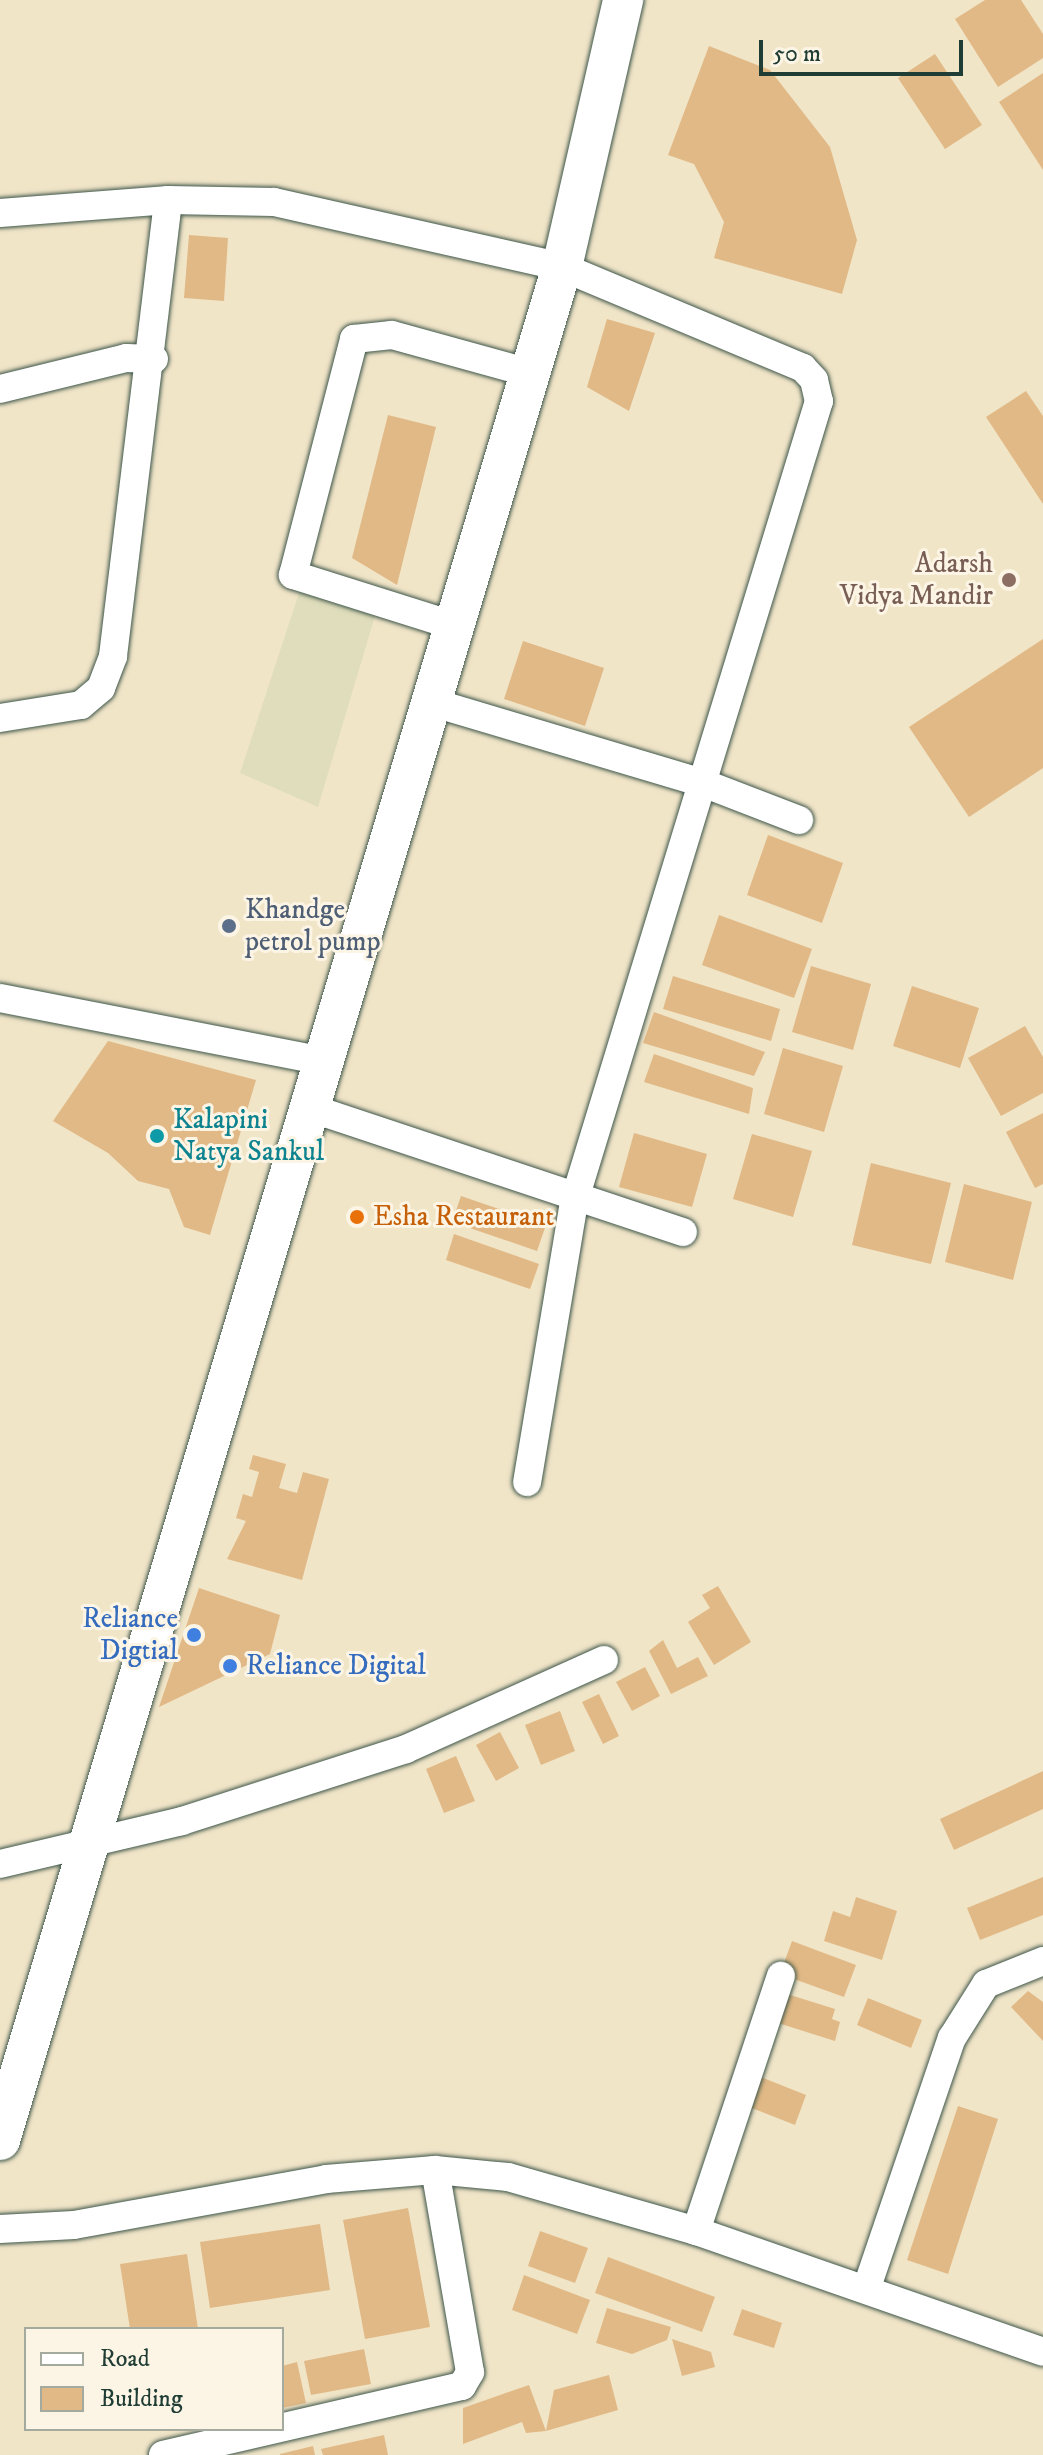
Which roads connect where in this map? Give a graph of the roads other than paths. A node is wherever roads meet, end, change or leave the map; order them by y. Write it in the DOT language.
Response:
graph roads {
  1 [pos="623,0"];
  2 [pos="168,200"];
  3 [pos="0,213"];
  4 [pos="562,267"];
  5 [pos="154,359"];
  6 [pos="530,373"];
  7 [pos="0,389"];
  8 [pos="455,626"];
  9 [pos="431,702"];
  10 [pos="0,718"];
  11 [pos="703,783"];
  12 [pos="799,820"];
  13 [pos="0,998"];
  14 [pos="324,1061"];
  15 [pos="310,1108"];
  16 [pos="574,1202"];
  17 [pos="683,1232"];
  18 [pos="527,1482"];
  19 [pos="604,1660"];
  20 [pos="91,1838"];
  21 [pos="0,1864"];
  22 [pos="1043,1961"];
  23 [pos="781,1976"];
  24 [pos="0,2140"];
  25 [pos="435,2170"];
  26 [pos="0,2229"];
  27 [pos="696,2231"];
  28 [pos="867,2287"];
  29 [pos="1043,2352"];
  30 [pos="284,2427"];
  31 [pos="267,2431"];
  32 [pos="163,2455"];
  1 -- 4 [label="main road"];
  2 -- 3 [label="street"];
  2 -- 4 [label="street"];
  2 -- 5 [label="street"];
  4 -- 6 [label="main road"];
  4 -- 11 [label="street"];
  5 -- 7 [label="street"];
  5 -- 10 [label="street"];
  6 -- 8 [label="main road"];
  6 -- 8 [label="street"];
  8 -- 9 [label="main road"];
  9 -- 11 [label="street"];
  9 -- 14 [label="main road"];
  11 -- 12 [label="street"];
  11 -- 16 [label="street"];
  13 -- 14 [label="street"];
  14 -- 15 [label="main road"];
  15 -- 16 [label="street"];
  15 -- 20 [label="main road"];
  16 -- 17 [label="street"];
  16 -- 18 [label="street"];
  19 -- 20 [label="street"];
  20 -- 21 [label="street"];
  20 -- 24 [label="main road"];
  22 -- 28 [label="street"];
  23 -- 27 [label="street"];
  25 -- 26 [label="street"];
  25 -- 27 [label="street"];
  25 -- 30 [label="street"];
  27 -- 28 [label="street"];
  28 -- 29 [label="street"];
  31 -- 32 [label="street"];
}
